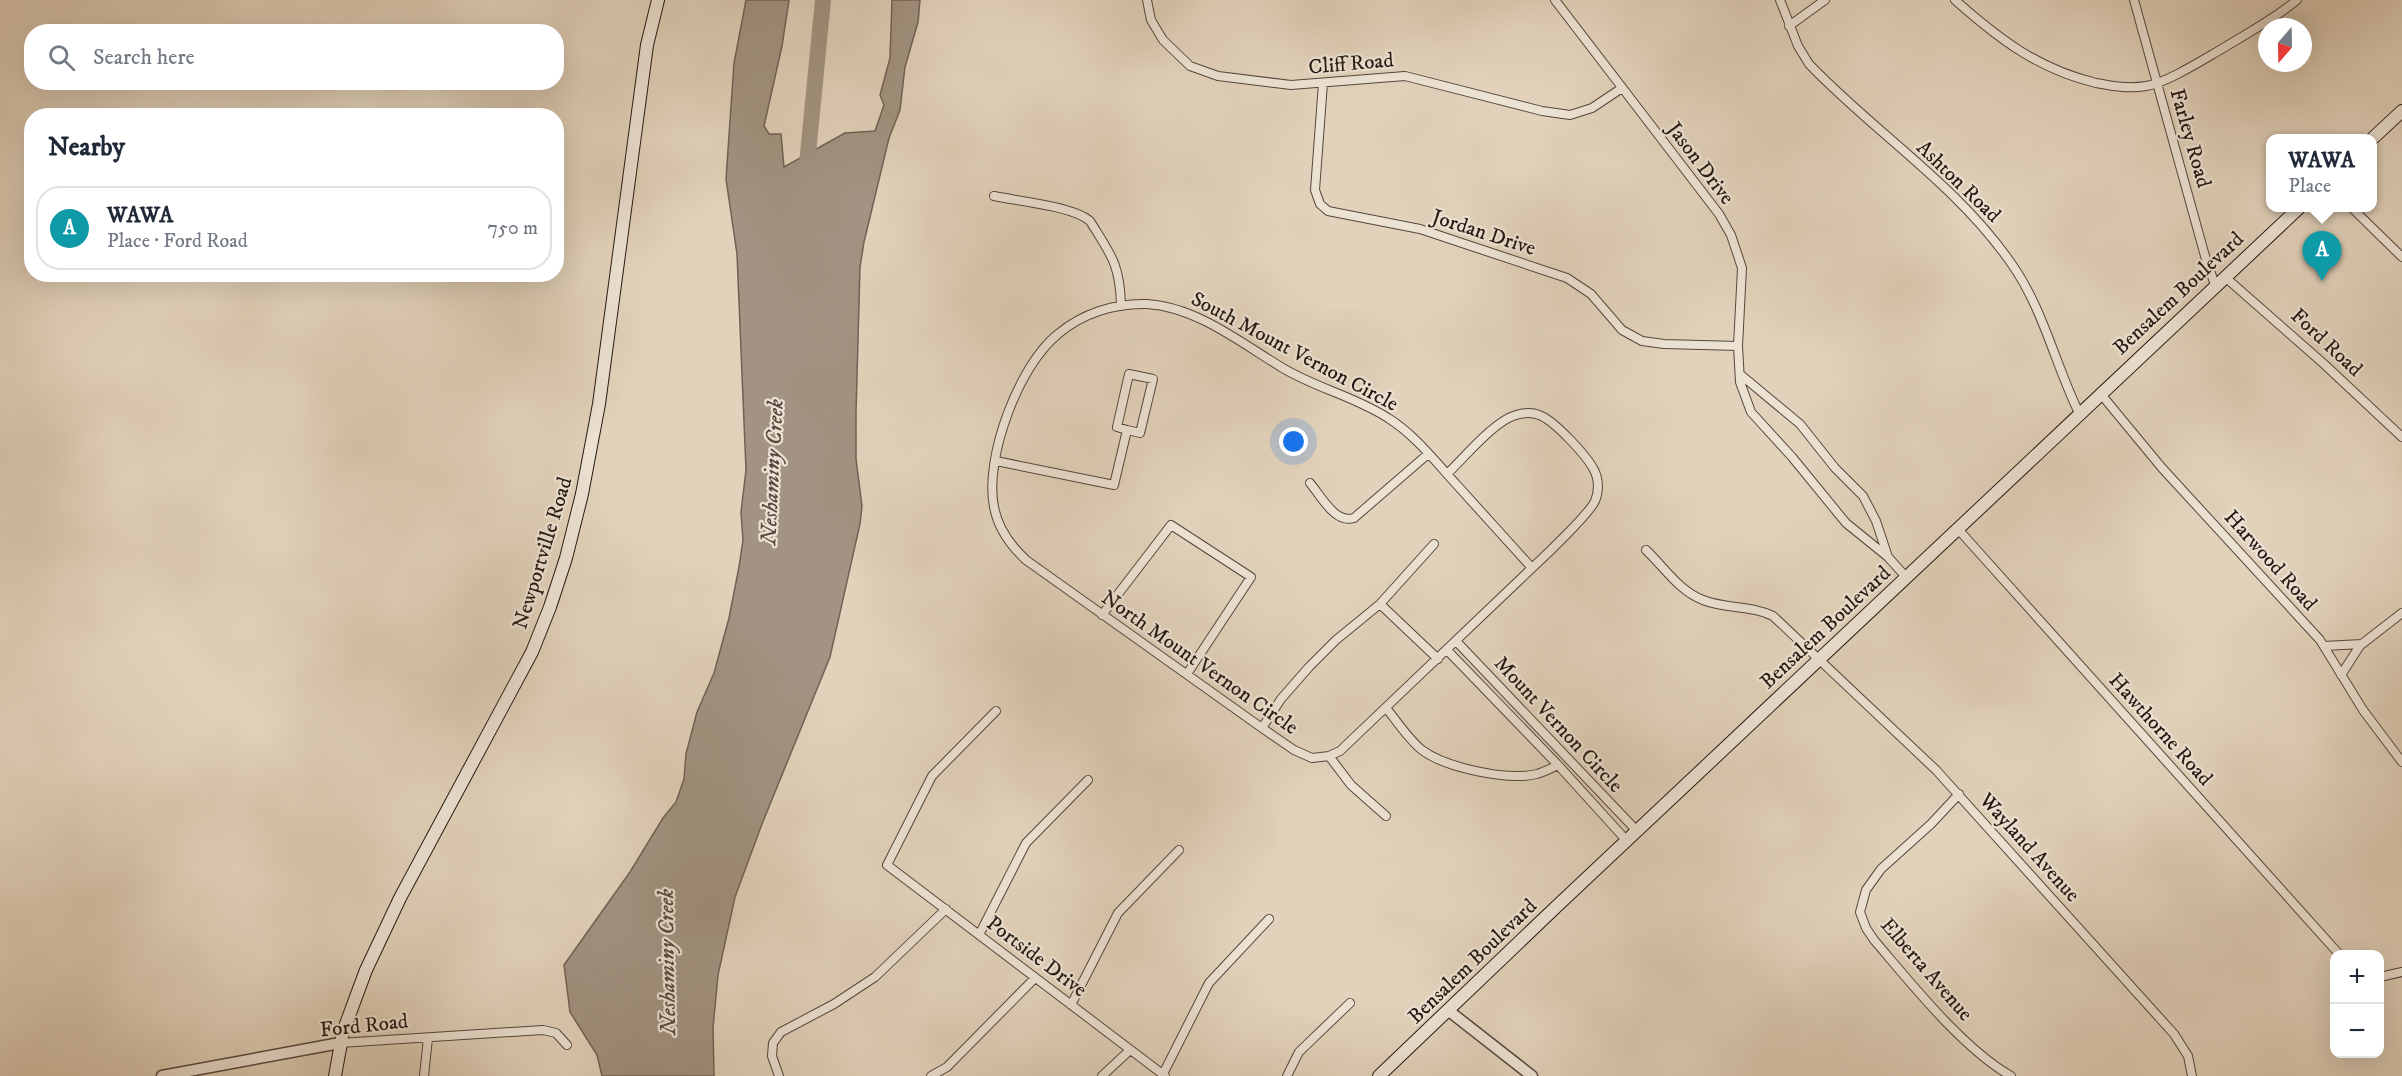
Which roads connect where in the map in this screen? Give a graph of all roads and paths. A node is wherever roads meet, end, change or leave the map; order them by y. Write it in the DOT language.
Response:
graph roads {
  1 [pos="658,0"];
  2 [pos="1147,0"];
  3 [pos="1555,0"];
  4 [pos="1780,0"];
  5 [pos="1825,0"];
  6 [pos="1955,0"];
  7 [pos="2134,0"];
  8 [pos="2296,0"];
  9 [pos="1789,26"];
  10 [pos="1323,83"];
  11 [pos="2157,83"];
  12 [pos="1622,88"];
  13 [pos="2402,111"];
  14 [pos="2377,134"];
  15 [pos="994,196"];
  16 [pos="2294,212"];
  17 [pos="2357,212"];
  18 [pos="2402,257"];
  19 [pos="2220,281"];
  20 [pos="1121,306"];
  21 [pos="1738,346"];
  22 [pos="1741,375"];
  23 [pos="2100,393"];
  24 [pos="2079,413"];
  25 [pos="1127,430"];
  26 [pos="2402,437"];
  27 [pos="1428,454"];
  28 [pos="996,461"];
  29 [pos="1447,474"];
  30 [pos="1310,483"];
  31 [pos="1957,528"];
  32 [pos="1434,544"];
  33 [pos="1646,550"];
  34 [pos="1888,557"];
  35 [pos="1532,568"];
  36 [pos="1906,577"];
  37 [pos="1380,604"];
  38 [pos="2402,613"];
  39 [pos="1102,615"];
  40 [pos="1456,641"];
  41 [pos="2362,644"];
  42 [pos="2324,646"];
  43 [pos="1447,650"];
  44 [pos="1438,658"];
  45 [pos="1818,659"];
  46 [pos="1187,674"];
  47 [pos="2342,675"];
  48 [pos="1386,708"];
  49 [pos="996,711"];
  50 [pos="1262,728"];
  51 [pos="1329,756"];
  52 [pos="2402,762"];
  53 [pos="1558,765"];
  54 [pos="1088,780"];
  55 [pos="1959,794"];
  56 [pos="1386,816"];
  57 [pos="1637,831"];
  58 [pos="1627,840"];
  59 [pos="1179,850"];
  60 [pos="946,909"];
  61 [pos="1269,919"];
  62 [pos="979,935"];
  63 [pos="2335,950"];
  64 [pos="2402,972"];
  65 [pos="2384,975"];
  66 [pos="1035,978"];
  67 [pos="1350,1003"];
  68 [pos="1071,1005"];
  69 [pos="1449,1011"];
  70 [pos="428,1038"];
  71 [pos="340,1043"];
  72 [pos="567,1045"];
  73 [pos="1130,1050"];
  74 [pos="1164,1075"];
  75 [pos="162,1076"];
  76 [pos="335,1076"];
  77 [pos="424,1076"];
  78 [pos="779,1076"];
  79 [pos="931,1076"];
  80 [pos="1102,1076"];
  81 [pos="1287,1076"];
  82 [pos="1379,1076"];
  83 [pos="1532,1076"];
  84 [pos="2011,1076"];
  85 [pos="2192,1076"];
  1 -- 71 [label="main road, Newportville Road"];
  2 -- 10 [label="street, Cliff Road"];
  3 -- 12 [label="street, Jason Drive"];
  4 -- 9 [label="street, Ashton Road"];
  5 -- 9 [label="street"];
  6 -- 11 [label="street"];
  7 -- 11 [label="street, Farley Road"];
  8 -- 11 [label="street"];
  9 -- 24 [label="street, Ashton Road"];
  10 -- 12 [label="street, Cliff Road"];
  10 -- 21 [label="street, Jordan Drive"];
  11 -- 19 [label="street, Farley Road"];
  12 -- 21 [label="street, Jason Drive"];
  13 -- 14 [label="main road"];
  15 -- 20 [label="street"];
  16 -- 19 [label="main road, Bensalem Boulevard"];
  17 -- 18 [label="street"];
  19 -- 23 [label="main road, Bensalem Boulevard"];
  19 -- 26 [label="street, Ford Road"];
  20 -- 27 [label="street, South Mount Vernon Circle"];
  20 -- 28 [label="street, South Mount Vernon Circle"];
  21 -- 22 [label="street, Jason Drive"];
  22 -- 34 [label="street, Jason Drive"];
  22 -- 34 [label="street, Jason Drive"];
  23 -- 24 [label="main road, Bensalem Boulevard"];
  23 -- 42 [label="street, Harwood Road"];
  24 -- 31 [label="main road, Bensalem Boulevard"];
  25 -- 25 [label="street"];
  25 -- 28 [label="street"];
  27 -- 29 [label="street, South Mount Vernon Circle"];
  27 -- 30 [label="street"];
  28 -- 39 [label="street, North Mount Vernon Circle"];
  29 -- 35 [label="street, South Mount Vernon Circle"];
  29 -- 35 [label="street"];
  31 -- 36 [label="main road, Bensalem Boulevard"];
  31 -- 63 [label="street, Hawthorne Road"];
  32 -- 37 [label="street"];
  33 -- 45 [label="street, Wayland Avenue"];
  34 -- 36 [label="street, Jason Drive"];
  35 -- 40 [label="street"];
  36 -- 45 [label="main road, Bensalem Boulevard"];
  37 -- 44 [label="street"];
  37 -- 50 [label="street"];
  38 -- 41 [label="street"];
  39 -- 46 [label="street, North Mount Vernon Circle"];
  39 -- 46 [label="street"];
  40 -- 43 [label="street"];
  40 -- 57 [label="street, Mount Vernon Circle"];
  41 -- 42 [label="street"];
  41 -- 47 [label="street"];
  42 -- 47 [label="street, Harwood Road"];
  43 -- 44 [label="street"];
  43 -- 53 [label="street, Mount Vernon Circle"];
  44 -- 48 [label="street"];
  45 -- 55 [label="street, Wayland Avenue"];
  45 -- 57 [label="main road, Bensalem Boulevard"];
  46 -- 50 [label="street, North Mount Vernon Circle"];
  47 -- 52 [label="street, Harwood Road"];
  48 -- 51 [label="street"];
  48 -- 53 [label="street"];
  49 -- 60 [label="street, Portside Drive"];
  50 -- 51 [label="street, North Mount Vernon Circle"];
  51 -- 56 [label="street"];
  53 -- 58 [label="street, Mount Vernon Circle"];
  54 -- 62 [label="street"];
  55 -- 84 [label="street, Elberta Avenue"];
  55 -- 85 [label="street, Wayland Avenue"];
  57 -- 58 [label="main road, Bensalem Boulevard"];
  58 -- 69 [label="main road, Bensalem Boulevard"];
  59 -- 68 [label="street"];
  60 -- 62 [label="street, Portside Drive"];
  60 -- 78 [label="street"];
  61 -- 74 [label="street"];
  62 -- 66 [label="street, Portside Drive"];
  64 -- 65 [label="street"];
  66 -- 68 [label="street, Portside Drive"];
  66 -- 79 [label="street"];
  67 -- 81 [label="street"];
  68 -- 73 [label="street, Portside Drive"];
  69 -- 82 [label="main road, Bensalem Boulevard"];
  69 -- 83 [label="street"];
  70 -- 71 [label="street, Ford Road"];
  70 -- 72 [label="street, Ford Road"];
  70 -- 77 [label="street"];
  71 -- 75 [label="street, Ford Road"];
  71 -- 76 [label="main road, Newportville Road"];
  73 -- 74 [label="street, Portside Drive"];
  73 -- 80 [label="street"];
}
